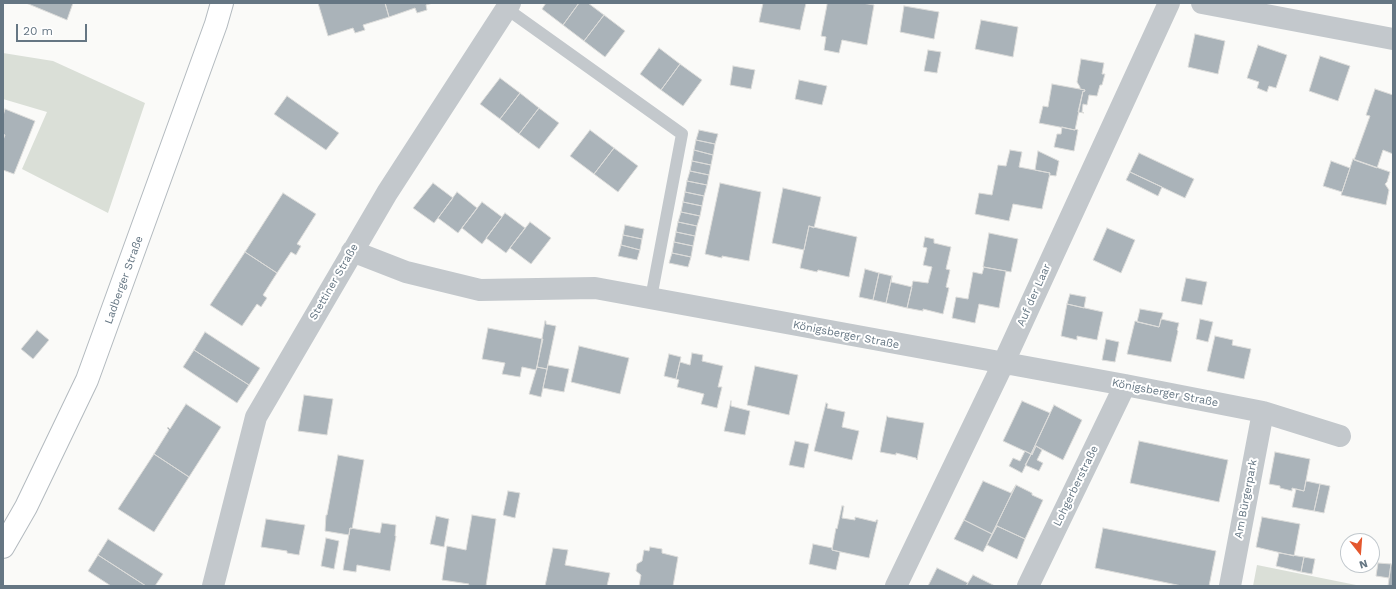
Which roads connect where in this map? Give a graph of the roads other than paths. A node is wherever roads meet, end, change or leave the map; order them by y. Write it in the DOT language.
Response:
graph roads {
  1 [pos="222,3"];
  2 [pos="1170,3"];
  3 [pos="1202,3"];
  4 [pos="508,6"];
  5 [pos="1393,39"];
  6 [pos="352,251"];
  7 [pos="651,298"];
  8 [pos="1003,364"];
  9 [pos="1125,385"];
  10 [pos="1263,412"];
  11 [pos="1340,436"];
  12 [pos="3,547"];
  13 [pos="213,586"];
  14 [pos="896,586"];
  15 [pos="1028,586"];
  16 [pos="1230,586"];
  1 -- 12 [label="main road, Ladberger Straße"];
  2 -- 8 [label="street, Auf der Laar"];
  3 -- 5 [label="street"];
  4 -- 6 [label="street, Stettiner Straße"];
  4 -- 7 [label="lane"];
  6 -- 7 [label="street, Königsberger Straße"];
  6 -- 13 [label="street, Stettiner Straße"];
  7 -- 8 [label="street, Königsberger Straße"];
  8 -- 9 [label="street, Königsberger Straße"];
  8 -- 14 [label="street, Auf der Laar"];
  9 -- 10 [label="street, Königsberger Straße"];
  9 -- 15 [label="street, Lohgerberstraße"];
  10 -- 11 [label="street, Königsberger Straße"];
  10 -- 16 [label="street, Am Bürgerpark"];
}
